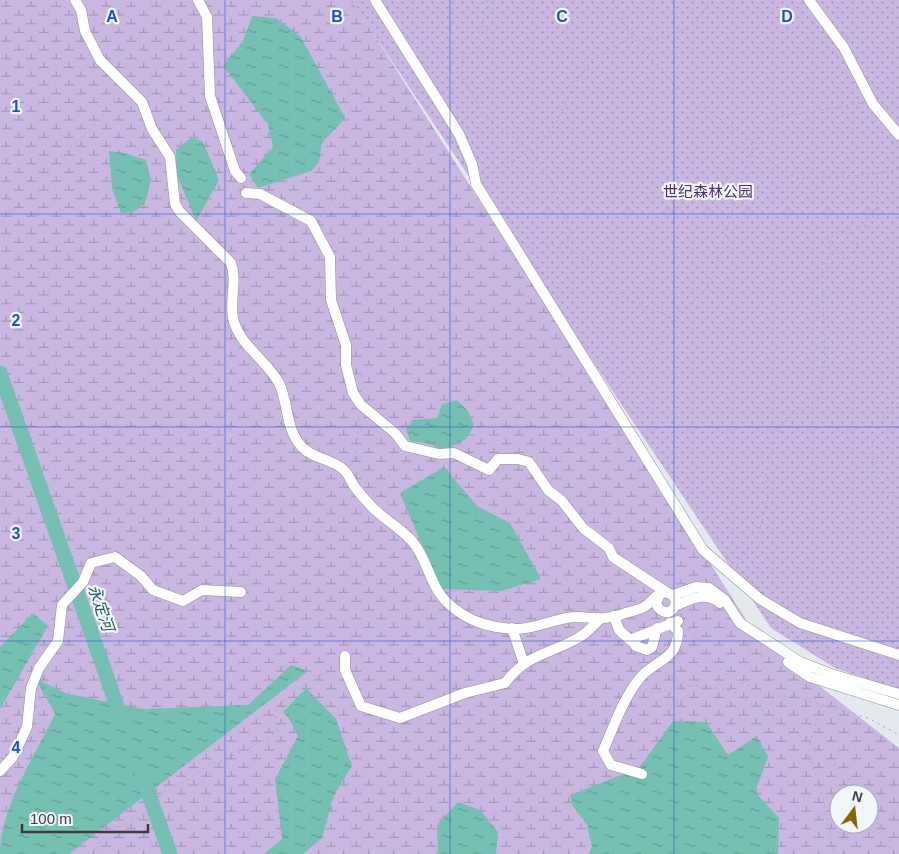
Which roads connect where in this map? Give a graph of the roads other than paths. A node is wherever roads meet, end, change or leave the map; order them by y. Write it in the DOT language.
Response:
graph roads {
  1 [pos="75,0"];
  2 [pos="198,0"];
  3 [pos="375,0"];
  4 [pos="809,0"];
  5 [pos="899,135"];
  6 [pos="241,178"];
  7 [pos="246,194"];
  8 [pos="241,592"];
  9 [pos="666,594"];
  10 [pos="675,606"];
  11 [pos="614,616"];
  12 [pos="599,620"];
  13 [pos="512,628"];
  14 [pos="657,628"];
  15 [pos="631,640"];
  16 [pos="899,655"];
  17 [pos="345,661"];
  18 [pos="524,664"];
  19 [pos="899,694"];
  20 [pos="899,705"];
  21 [pos="0,771"];
  22 [pos="642,774"];
  1 -- 13 [label="lane"];
  2 -- 6 [label="lane"];
  3 -- 16 [label="lane"];
  4 -- 5 [label="lane"];
  7 -- 9 [label="lane"];
  8 -- 21 [label="lane"];
  9 -- 10 [label="lane"];
  9 -- 10 [label="lane"];
  9 -- 11 [label="lane"];
  9 -- 19 [label="lane"];
  10 -- 20 [label="lane"];
  11 -- 12 [label="lane"];
  11 -- 15 [label="lane"];
  12 -- 13 [label="lane"];
  12 -- 18 [label="lane"];
  13 -- 18 [label="lane"];
  14 -- 15 [label="lane"];
  14 -- 15 [label="lane"];
  14 -- 22 [label="lane"];
  17 -- 18 [label="lane"];
}
